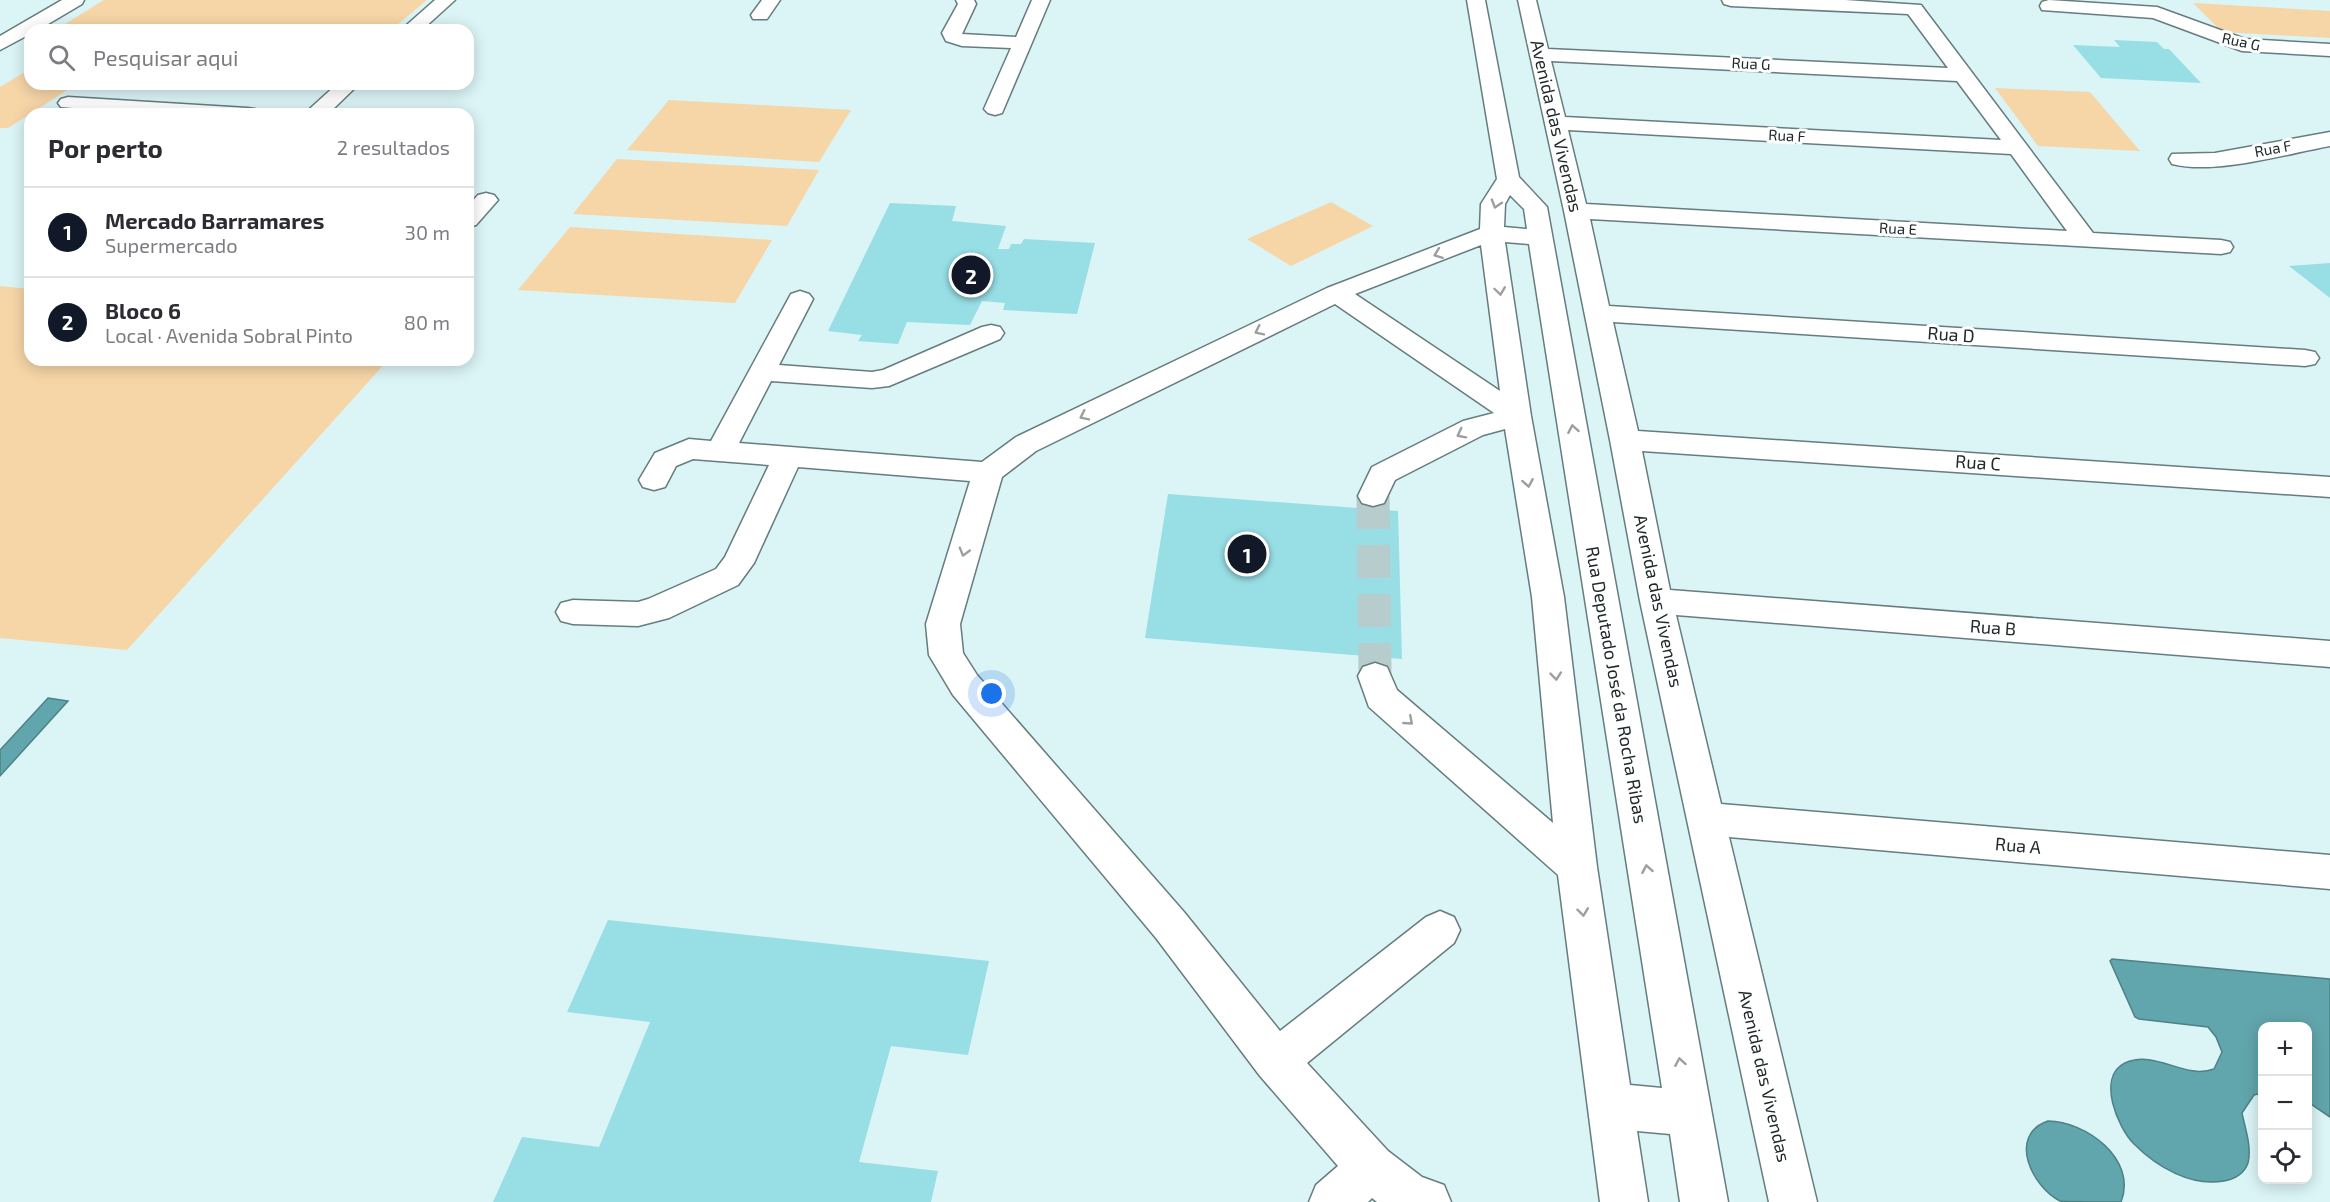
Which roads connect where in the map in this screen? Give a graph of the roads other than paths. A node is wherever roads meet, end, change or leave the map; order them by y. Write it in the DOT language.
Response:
graph roads {
  1 [pos="48,0"];
  2 [pos="75,0"];
  3 [pos="446,0"];
  4 [pos="965,0"];
  5 [pos="1041,0"];
  6 [pos="1476,0"];
  7 [pos="1527,0"];
  8 [pos="1731,0"];
  9 [pos="2049,6"];
  10 [pos="0,23"];
  11 [pos="34,24"];
  12 [pos="418,24"];
  13 [pos="24,30"];
  14 [pos="1023,43"];
  15 [pos="0,44"];
  16 [pos="2330,50"];
  17 [pos="1539,54"];
  18 [pos="1963,75"];
  19 [pos="342,90"];
  20 [pos="68,103"];
  21 [pos="149,108"];
  22 [pos="322,108"];
  23 [pos="995,109"];
  24 [pos="1556,123"];
  25 [pos="2330,139"];
  26 [pos="2019,148"];
  27 [pos="2180,159"];
  28 [pos="1508,179"];
  29 [pos="486,200"];
  30 [pos="1576,211"];
  31 [pos="474,213"];
  32 [pos="1492,232"];
  33 [pos="1541,238"];
  34 [pos="2086,240"];
  35 [pos="2221,247"];
  36 [pos="1336,293"];
  37 [pos="800,299"];
  38 [pos="1598,313"];
  39 [pos="991,333"];
  40 [pos="2305,358"];
  41 [pos="763,372"];
  42 [pos="1517,416"];
  43 [pos="1625,440"];
  44 [pos="720,451"];
  45 [pos="788,456"];
  46 [pos="987,472"];
  47 [pos="654,480"];
  48 [pos="2330,487"];
  49 [pos="1373,496"];
  50 [pos="1656,601"];
  51 [pos="573,612"];
  52 [pos="2330,654"];
  53 [pos="1375,676"];
  54 [pos="1706,819"];
  55 [pos="1577,867"];
  56 [pos="2330,872"];
  57 [pos="1440,930"];
  58 [pos="1276,1061"];
  59 [pos="1609,1106"];
  60 [pos="1689,1113"];
  61 [pos="1371,1168"];
  62 [pos="1415,1200"];
  63 [pos="1333,1202"];
  64 [pos="1623,1202"];
  65 [pos="1704,1202"];
  66 [pos="1793,1202"];
  1 -- 10 [label="street"];
  2 -- 11 [label="street"];
  3 -- 12 [label="street"];
  4 -- 14 [label="street"];
  5 -- 14 [label="street"];
  6 -- 28 [label="street"];
  7 -- 17 [label="street, Avenida das Vivendas"];
  8 -- 18 [label="street"];
  9 -- 16 [label="street, Rua G"];
  13 -- 15 [label="street"];
  14 -- 23 [label="street"];
  17 -- 18 [label="street, Rua G"];
  17 -- 24 [label="street, Avenida das Vivendas"];
  18 -- 26 [label="street"];
  19 -- 22 [label="street"];
  20 -- 21 [label="street"];
  24 -- 26 [label="street, Rua F"];
  24 -- 30 [label="street, Avenida das Vivendas"];
  25 -- 27 [label="street, Rua F"];
  26 -- 34 [label="street"];
  28 -- 32 [label="street, one-way"];
  28 -- 33 [label="street, Rua Deputado José da Rocha Ribas"];
  29 -- 31 [label="street"];
  30 -- 34 [label="street, Rua E"];
  30 -- 38 [label="street, Avenida das Vivendas"];
  32 -- 33 [label="street"];
  32 -- 36 [label="street, one-way"];
  32 -- 42 [label="street, one-way"];
  60 -- 33 [label="street, Rua Deputado José da Rocha Ribas, one-way"];
  34 -- 35 [label="street, Rua E"];
  36 -- 42 [label="street"];
  36 -- 46 [label="street, one-way"];
  37 -- 41 [label="street"];
  38 -- 40 [label="street, Rua D"];
  38 -- 43 [label="street, Avenida das Vivendas"];
  39 -- 41 [label="street"];
  41 -- 44 [label="street"];
  42 -- 49 [label="street, one-way"];
  42 -- 55 [label="street, one-way"];
  43 -- 48 [label="street, Rua C"];
  43 -- 50 [label="street, Avenida das Vivendas"];
  44 -- 45 [label="street"];
  44 -- 47 [label="street"];
  45 -- 46 [label="street"];
  45 -- 51 [label="street"];
  46 -- 58 [label="street, one-way"];
  50 -- 52 [label="street, Rua B"];
  50 -- 54 [label="street, Avenida das Vivendas"];
  53 -- 55 [label="street, one-way"];
  54 -- 56 [label="street, Rua A"];
  54 -- 66 [label="street, Avenida das Vivendas"];
  55 -- 59 [label="street, one-way"];
  57 -- 58 [label="street"];
  58 -- 61 [label="street"];
  59 -- 60 [label="street"];
  59 -- 64 [label="street"];
  60 -- 65 [label="street, Rua Deputado José da Rocha Ribas"];
  61 -- 62 [label="street"];
  61 -- 63 [label="street"];
}
